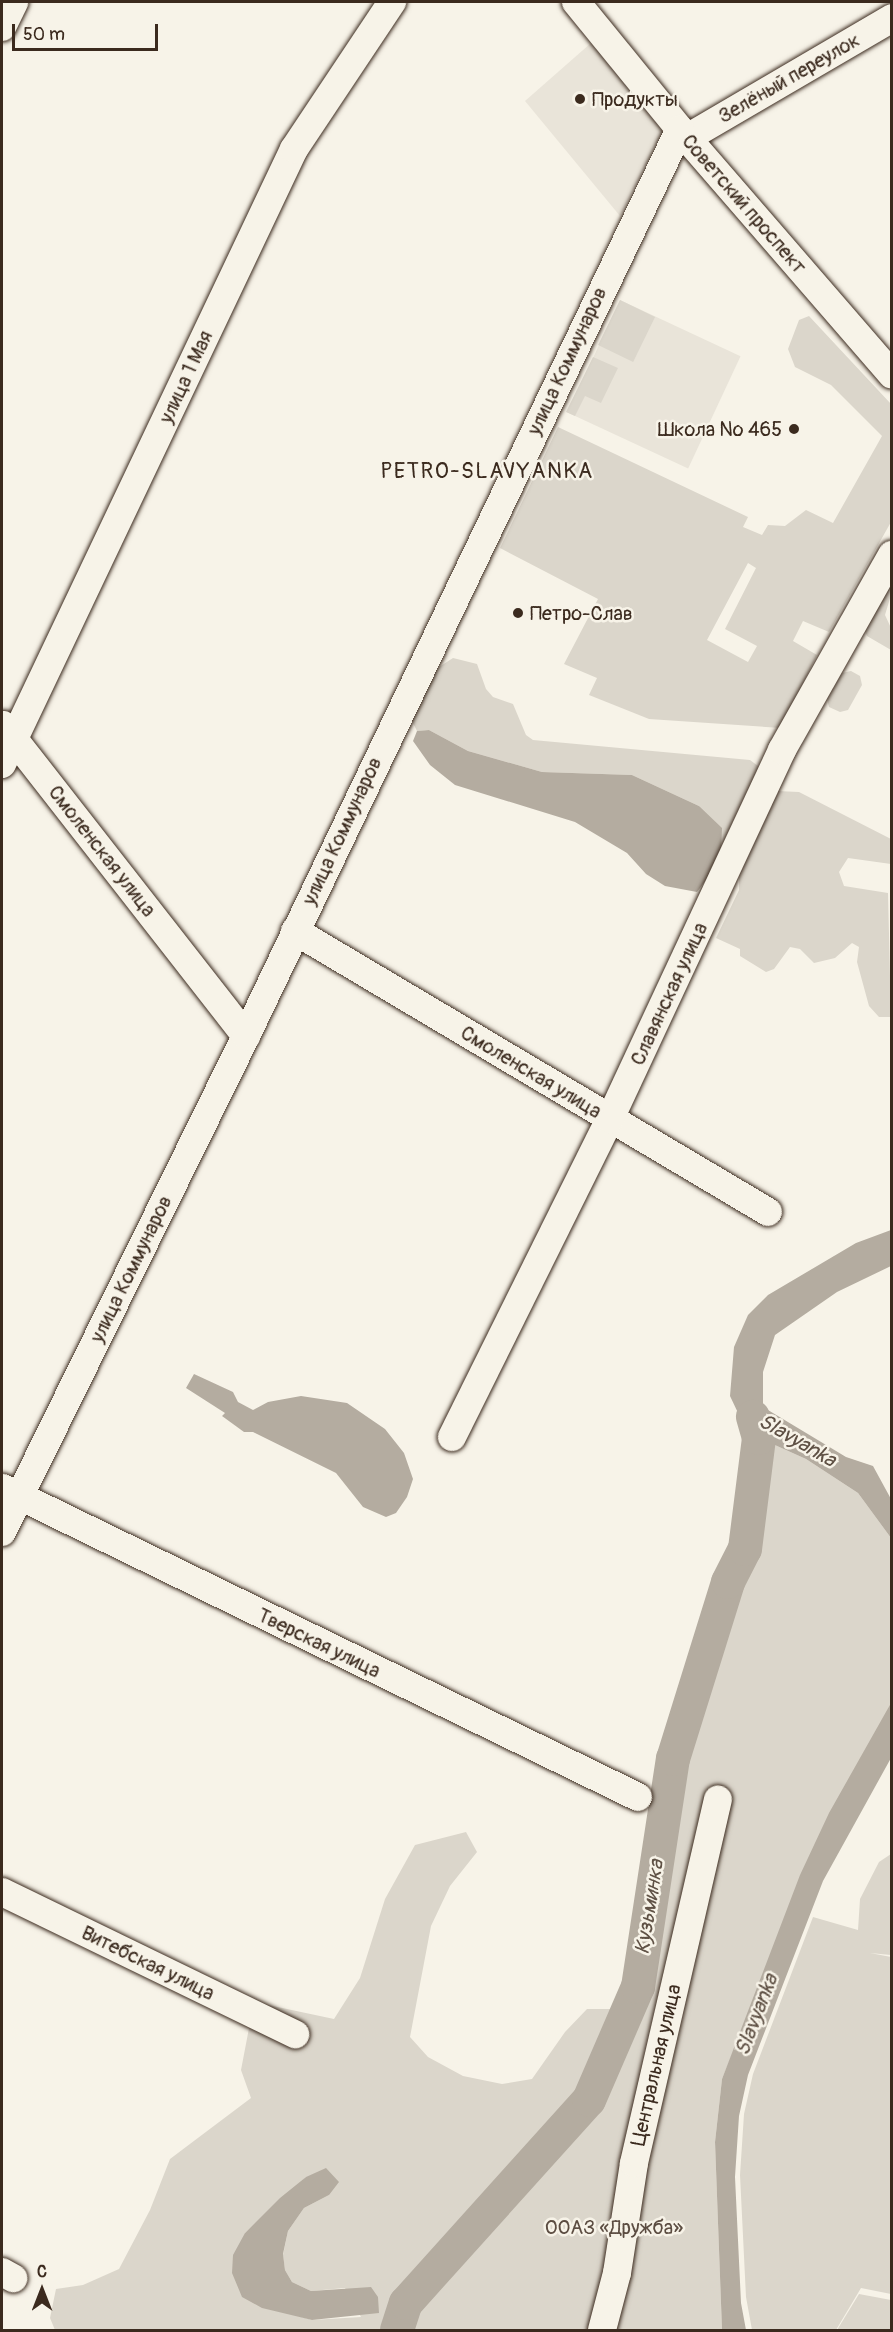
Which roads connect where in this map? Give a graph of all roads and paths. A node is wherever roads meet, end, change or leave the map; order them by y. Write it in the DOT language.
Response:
graph roads {
  1 [pos="15,2"];
  2 [pos="392,2"];
  3 [pos="576,2"];
  4 [pos="891,18"];
  5 [pos="2,27"];
  6 [pos="683,133"];
  7 [pos="891,375"];
  8 [pos="891,555"];
  9 [pos="8,730"];
  10 [pos="2,764"];
  11 [pos="295,931"];
  12 [pos="246,1036"];
  13 [pos="610,1119"];
  14 [pos="768,1212"];
  15 [pos="452,1437"];
  16 [pos="10,1492"];
  17 [pos="2,1532"];
  18 [pos="638,1797"];
  19 [pos="718,1800"];
  20 [pos="2,1892"];
  21 [pos="295,2034"];
  22 [pos="602,2331"];
  1 -- 5 [label="street"];
  2 -- 9 [label="street, улица 1 Мая"];
  3 -- 6 [label="street, Советский проспект"];
  4 -- 6 [label="street, Зелёный переулок"];
  6 -- 7 [label="street, Советский проспект"];
  6 -- 11 [label="street, улица Коммунаров"];
  8 -- 13 [label="street, Славянская улица"];
  9 -- 10 [label="street, улица 1 Мая"];
  9 -- 12 [label="street, Смоленская улица"];
  11 -- 12 [label="street, улица Коммунаров"];
  11 -- 13 [label="street, Смоленская улица"];
  12 -- 16 [label="street, улица Коммунаров"];
  13 -- 14 [label="street, Смоленская улица"];
  13 -- 15 [label="street, Славянская улица"];
  16 -- 17 [label="street, улица Коммунаров"];
  16 -- 18 [label="street, Тверская улица"];
  19 -- 22 [label="street, Центральная улица"];
  20 -- 21 [label="street, Витебская улица"];
}
